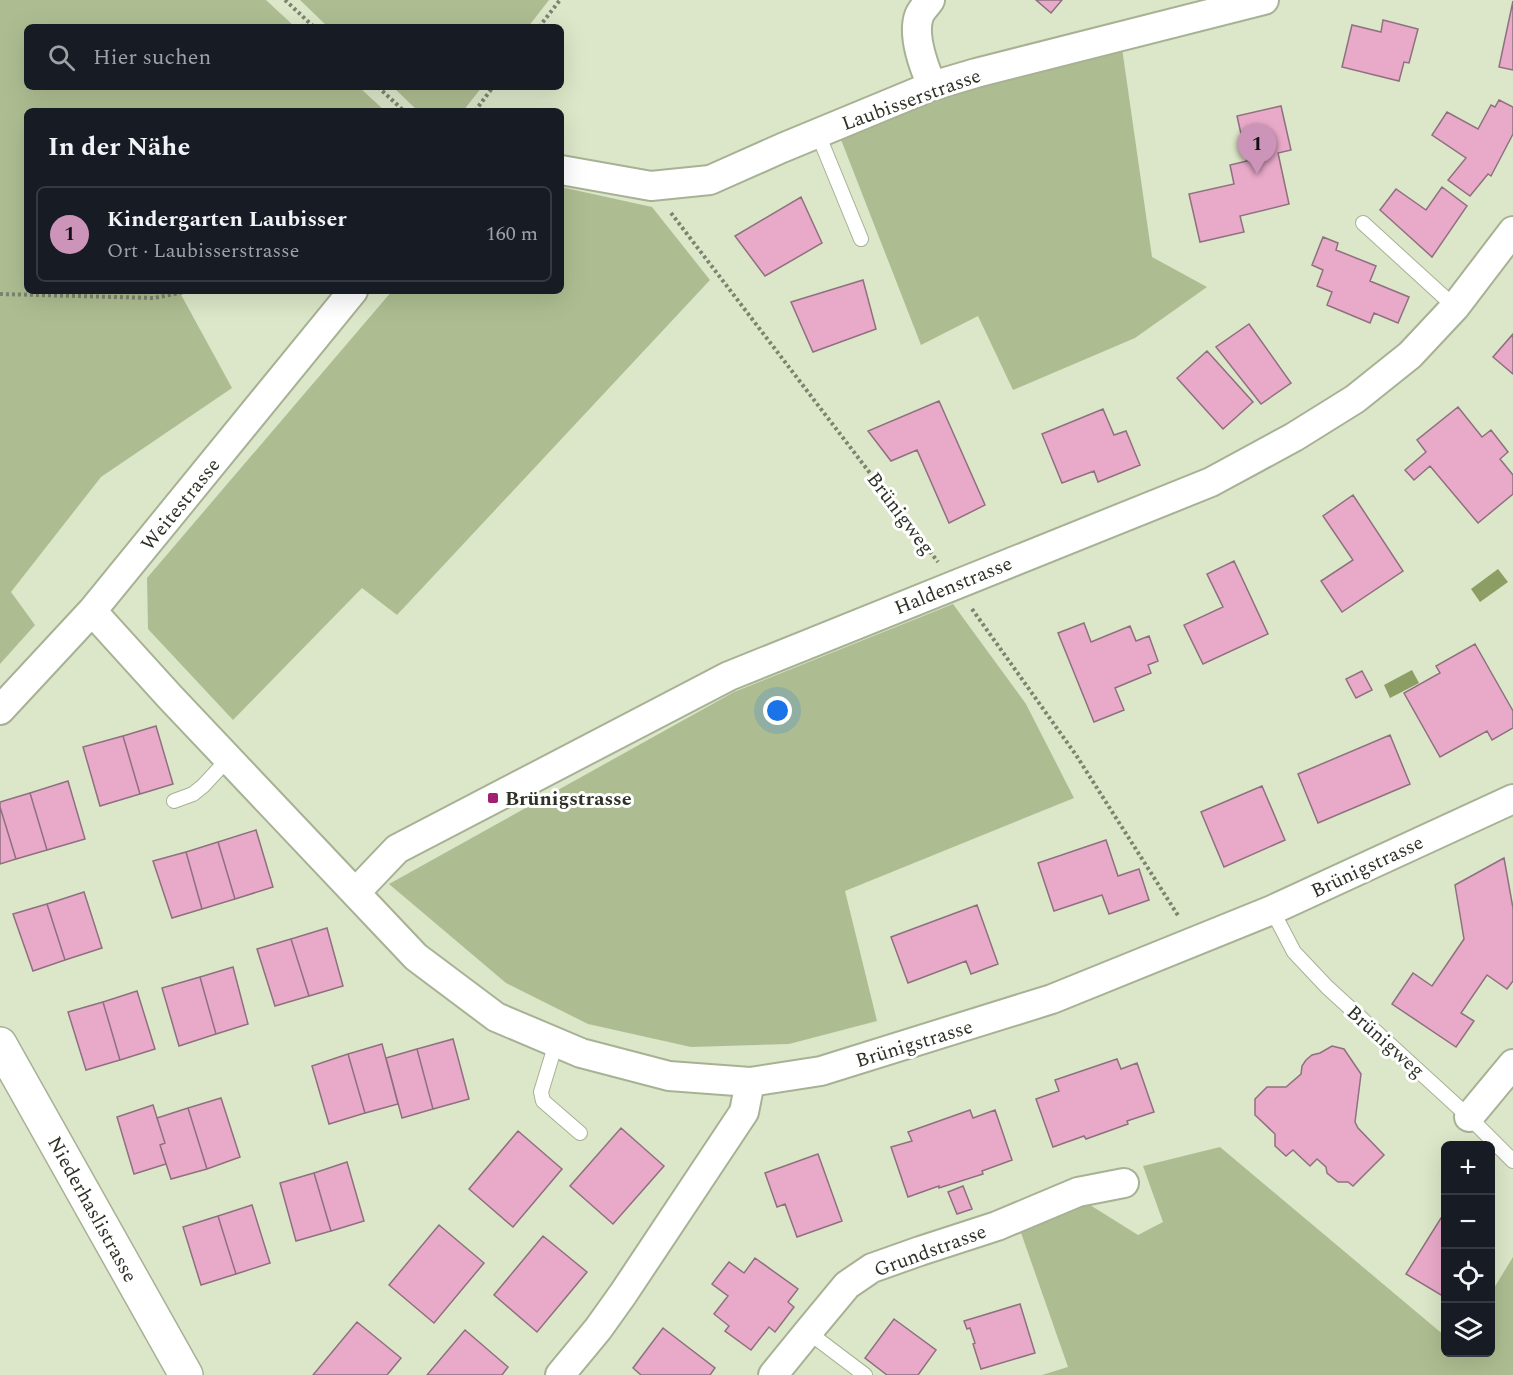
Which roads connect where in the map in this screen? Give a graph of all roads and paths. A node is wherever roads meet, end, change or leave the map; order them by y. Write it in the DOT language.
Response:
graph roads {
  1 [pos="285,0"];
  2 [pos="560,0"];
  3 [pos="930,0"];
  4 [pos="1264,0"];
  5 [pos="311,24"];
  6 [pos="541,24"];
  7 [pos="932,86"];
  8 [pos="381,90"];
  9 [pos="491,90"];
  10 [pos="401,108"];
  11 [pos="477,108"];
  12 [pos="818,134"];
  13 [pos="564,171"];
  14 [pos="651,186"];
  15 [pos="1363,223"];
  16 [pos="1513,231"];
  17 [pos="861,239"];
  18 [pos="0,294"];
  19 [pos="174,294"];
  20 [pos="351,294"];
  21 [pos="1455,307"];
  22 [pos="954,585"];
  23 [pos="92,612"];
  24 [pos="0,710"];
  25 [pos="229,758"];
  26 [pos="1513,799"];
  27 [pos="174,801"];
  28 [pos="356,892"];
  29 [pos="1272,910"];
  30 [pos="1192,943"];
  31 [pos="556,1043"];
  32 [pos="0,1044"];
  33 [pos="1513,1064"];
  34 [pos="750,1082"];
  35 [pos="1469,1117"];
  36 [pos="580,1133"];
  37 [pos="1513,1161"];
  38 [pos="1124,1183"];
  39 [pos="808,1332"];
  40 [pos="186,1375"];
  41 [pos="560,1375"];
  42 [pos="773,1375"];
  43 [pos="865,1375"];
  1 -- 5 [label="path"];
  2 -- 6 [label="path"];
  3 -- 7 [label="street"];
  4 -- 7 [label="street, Laubisserstrasse"];
  7 -- 12 [label="street, Laubisserstrasse"];
  8 -- 10 [label="path"];
  9 -- 11 [label="path"];
  12 -- 14 [label="street, Laubisserstrasse"];
  12 -- 17 [label="lane"];
  13 -- 14 [label="street, Laubisserstrasse"];
  14 -- 22 [label="path, Brünigweg"];
  15 -- 21 [label="lane"];
  16 -- 21 [label="street, Haldenstrasse"];
  18 -- 19 [label="path"];
  20 -- 23 [label="street, Weitestrasse"];
  21 -- 22 [label="street, Haldenstrasse"];
  22 -- 28 [label="street, Haldenstrasse"];
  22 -- 30 [label="path, Brünigweg"];
  23 -- 24 [label="street, Weitestrasse"];
  23 -- 25 [label="street, Brünigstrasse"];
  25 -- 27 [label="lane"];
  25 -- 28 [label="street, Brünigstrasse"];
  26 -- 29 [label="street, Brünigstrasse"];
  28 -- 31 [label="street, Brünigstrasse"];
  29 -- 30 [label="street, Brünigstrasse"];
  29 -- 35 [label="lane, Brünigweg"];
  30 -- 34 [label="street, Brünigstrasse"];
  31 -- 34 [label="street, Brünigstrasse"];
  31 -- 36 [label="lane"];
  32 -- 40 [label="street, Niederhaslistrasse"];
  33 -- 35 [label="street"];
  34 -- 41 [label="street"];
  35 -- 37 [label="lane, Brünigweg"];
  38 -- 39 [label="street, Grundstrasse"];
  39 -- 42 [label="street, Grundstrasse"];
  39 -- 43 [label="lane"];
}
